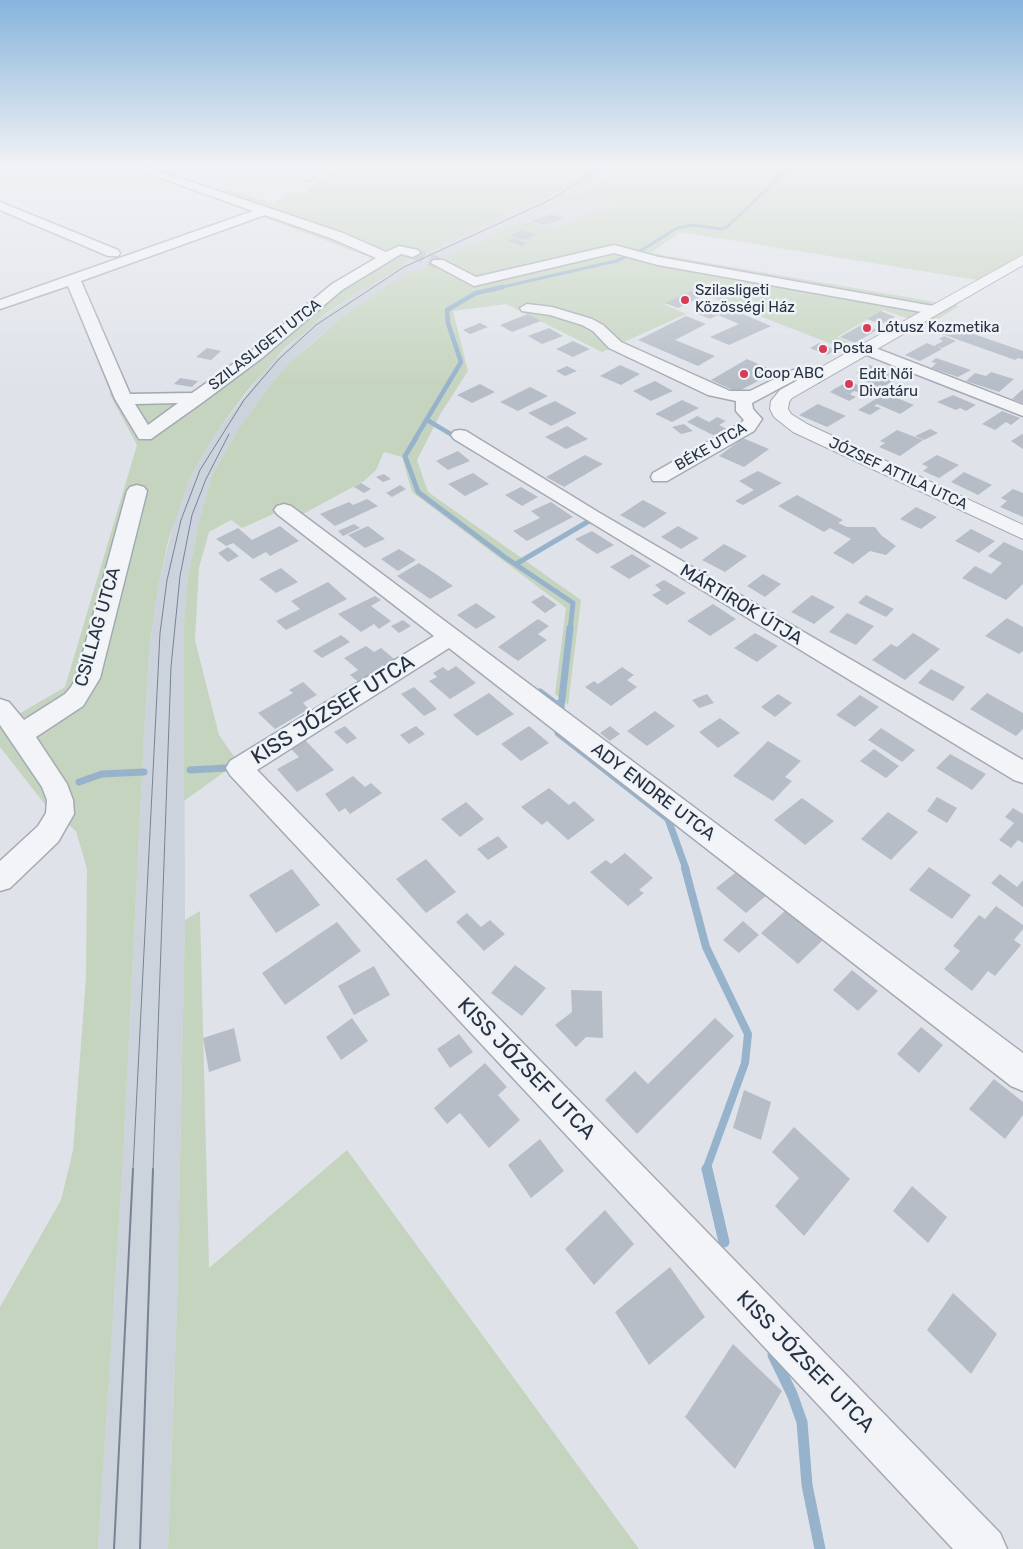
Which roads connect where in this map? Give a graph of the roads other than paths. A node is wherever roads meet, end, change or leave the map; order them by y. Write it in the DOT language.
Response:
graph roads {
  1 [pos="76,239"];
  2 [pos="187,239"];
  3 [pos="350,239"];
  4 [pos="113,253"];
  5 [pos="1023,259"];
  6 [pos="438,263"];
  7 [pos="73,280"];
  8 [pos="0,305"];
  9 [pos="527,308"];
  10 [pos="934,310"];
  11 [pos="865,349"];
  12 [pos="813,378"];
  13 [pos="752,396"];
  14 [pos="197,398"];
  15 [pos="124,400"];
  16 [pos="1023,411"];
  17 [pos="460,435"];
  18 [pos="660,477"];
  19 [pos="137,491"];
  20 [pos="284,510"];
  21 [pos="1023,533"];
  22 [pos="450,637"];
  23 [pos="0,708"];
  24 [pos="21,734"];
  25 [pos="1023,774"];
  26 [pos="0,879"];
  27 [pos="1023,1074"];
  28 [pos="984,1549"];
  1 -- 4 [label="street"];
  2 -- 7 [label="street"];
  3 -- 14 [label="street, SZILASLIGETI UTCA"];
  5 -- 10 [label="street"];
  6 -- 10 [label="street"];
  7 -- 8 [label="street"];
  7 -- 15 [label="street"];
  9 -- 13 [label="street"];
  10 -- 11 [label="street"];
  11 -- 12 [label="street"];
  11 -- 16 [label="street"];
  12 -- 13 [label="street, BÉKE UTCA"];
  12 -- 21 [label="street, JÓZSEF ATTILA UTCA"];
  13 -- 18 [label="street, BÉKE UTCA"];
  14 -- 15 [label="street"];
  14 -- 15 [label="street, SZILASLIGETI UTCA"];
  17 -- 25 [label="street, MÁRTÍROK ÚTJA"];
  19 -- 24 [label="street, CSILLAG UTCA"];
  20 -- 22 [label="street, ADY ENDRE UTCA"];
  22 -- 27 [label="street, ADY ENDRE UTCA"];
  22 -- 28 [label="street, KISS JÓZSEF UTCA"];
  23 -- 24 [label="street"];
  24 -- 26 [label="street"];
}
